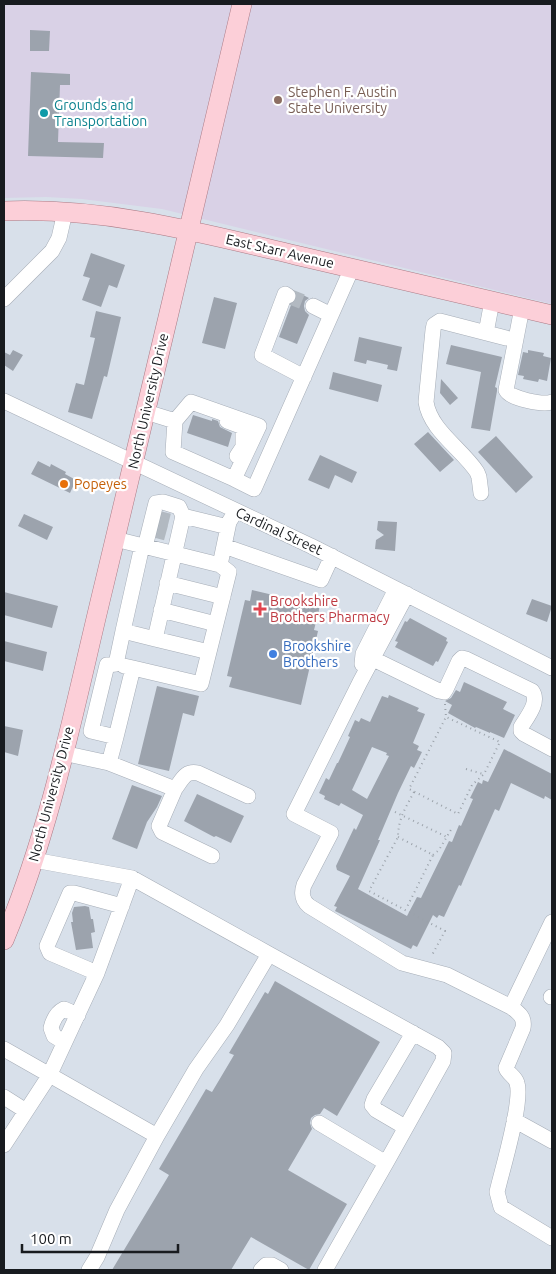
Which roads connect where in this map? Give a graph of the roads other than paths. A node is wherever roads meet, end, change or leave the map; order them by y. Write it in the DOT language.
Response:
graph roads {
  1 [pos="242,4"];
  2 [pos="4,211"];
  3 [pos="65,212"];
  4 [pos="188,230"];
  5 [pos="352,268"];
  6 [pos="288,296"];
  7 [pos="4,299"];
  8 [pos="492,301"];
  9 [pos="313,306"];
  10 [pos="522,308"];
  11 [pos="331,314"];
  12 [pos="552,316"];
  13 [pos="486,333"];
  14 [pos="506,338"];
  15 [pos="304,377"];
  16 [pos="4,401"];
  17 [pos="552,402"];
  18 [pos="201,406"];
  19 [pos="146,412"];
  20 [pos="176,421"];
  21 [pos="259,426"];
  22 [pos="279,434"];
  23 [pos="134,463"];
  24 [pos="207,467"];
  25 [pos="234,479"];
  26 [pos="254,490"];
  27 [pos="481,493"];
  28 [pos="239,512"];
  29 [pos="166,524"];
  30 [pos="228,527"];
  31 [pos="115,539"];
  32 [pos="144,546"];
  33 [pos="224,546"];
  34 [pos="174,554"];
  35 [pos="332,556"];
  36 [pos="220,565"];
  37 [pos="167,583"];
  38 [pos="401,591"];
  39 [pos="223,597"];
  40 [pos="161,610"];
  41 [pos="216,624"];
  42 [pos="124,631"];
  43 [pos="155,639"];
  44 [pos="209,652"];
  45 [pos="368,656"];
  46 [pos="116,664"];
  47 [pos="133,668"];
  48 [pos="552,668"];
  49 [pos="116,737"];
  50 [pos="552,749"];
  51 [pos="63,753"];
  52 [pos="110,763"];
  53 [pos="175,790"];
  54 [pos="248,796"];
  55 [pos="212,856"];
  56 [pos="34,860"];
  57 [pos="97,872"];
  58 [pos="132,878"];
  59 [pos="91,897"];
  60 [pos="122,906"];
  61 [pos="552,922"];
  62 [pos="4,940"];
  63 [pos="269,954"];
  64 [pos="97,973"];
  65 [pos="510,1007"];
  66 [pos="413,1033"];
  67 [pos="4,1049"];
  68 [pos="49,1076"];
  69 [pos="4,1097"];
  70 [pos="26,1111"];
  71 [pos="514,1120"];
  72 [pos="319,1123"];
  73 [pos="405,1127"];
  74 [pos="157,1136"];
  75 [pos="552,1142"];
  76 [pos="4,1145"];
  77 [pos="386,1163"];
  78 [pos="552,1238"];
  79 [pos="90,1270"];
  80 [pos="261,1270"];
  81 [pos="281,1270"];
  82 [pos="325,1270"];
  1 -- 4 [label="main road, North University Drive"];
  2 -- 3 [label="main road, East Starr Avenue"];
  3 -- 4 [label="main road, East Starr Avenue"];
  3 -- 7 [label="street"];
  4 -- 5 [label="main road, East Starr Avenue"];
  4 -- 19 [label="main road, North University Drive"];
  5 -- 8 [label="main road, East Starr Avenue"];
  5 -- 11 [label="street"];
  6 -- 15 [label="street"];
  8 -- 10 [label="main road, East Starr Avenue"];
  8 -- 13 [label="street"];
  9 -- 11 [label="street"];
  10 -- 12 [label="main road, East Starr Avenue"];
  10 -- 17 [label="street"];
  11 -- 15 [label="street"];
  13 -- 14 [label="street"];
  13 -- 27 [label="street"];
  15 -- 22 [label="street"];
  16 -- 23 [label="street, Cardinal Street"];
  18 -- 20 [label="street"];
  18 -- 21 [label="street"];
  18 -- 24 [label="street"];
  19 -- 20 [label="street"];
  19 -- 23 [label="main road, North University Drive"];
  20 -- 24 [label="street"];
  21 -- 22 [label="street"];
  21 -- 25 [label="street"];
  22 -- 26 [label="street"];
  23 -- 28 [label="street, Cardinal Street"];
  23 -- 31 [label="main road, North University Drive"];
  24 -- 25 [label="street"];
  25 -- 26 [label="street"];
  26 -- 28 [label="street"];
  28 -- 30 [label="street"];
  28 -- 35 [label="street, Cardinal Street"];
  29 -- 30 [label="street"];
  29 -- 32 [label="street"];
  29 -- 34 [label="street"];
  30 -- 33 [label="street"];
  31 -- 32 [label="street"];
  31 -- 51 [label="main road, North University Drive"];
  32 -- 34 [label="street"];
  32 -- 42 [label="street"];
  33 -- 35 [label="street"];
  33 -- 36 [label="street"];
  34 -- 36 [label="street"];
  34 -- 37 [label="street"];
  35 -- 38 [label="street, Cardinal Street"];
  36 -- 39 [label="street"];
  37 -- 39 [label="street"];
  37 -- 40 [label="street"];
  38 -- 45 [label="street"];
  38 -- 48 [label="street, Cardinal Street"];
  39 -- 41 [label="street"];
  40 -- 41 [label="street"];
  40 -- 43 [label="street"];
  41 -- 44 [label="street"];
  42 -- 43 [label="street"];
  42 -- 46 [label="street"];
  43 -- 44 [label="street"];
  44 -- 47 [label="street"];
  45 -- 50 [label="street"];
  45 -- 65 [label="street"];
  46 -- 47 [label="street"];
  46 -- 49 [label="street"];
  47 -- 49 [label="street"];
  49 -- 52 [label="street"];
  51 -- 52 [label="street"];
  51 -- 56 [label="main road, North University Drive"];
  52 -- 53 [label="street"];
  53 -- 54 [label="street"];
  53 -- 55 [label="street"];
  56 -- 57 [label="street"];
  56 -- 62 [label="main road, North University Drive"];
  57 -- 58 [label="street"];
  57 -- 59 [label="street"];
  58 -- 60 [label="street"];
  58 -- 63 [label="street"];
  59 -- 60 [label="street"];
  59 -- 64 [label="street"];
  60 -- 64 [label="street"];
  61 -- 65 [label="street"];
  63 -- 66 [label="street"];
  63 -- 74 [label="street"];
  64 -- 68 [label="street"];
  65 -- 71 [label="street"];
  66 -- 73 [label="street"];
  66 -- 73 [label="street"];
  67 -- 68 [label="street"];
  68 -- 70 [label="street"];
  68 -- 74 [label="street"];
  69 -- 70 [label="street"];
  70 -- 76 [label="street"];
  71 -- 75 [label="street"];
  71 -- 78 [label="street"];
  72 -- 77 [label="street"];
  73 -- 77 [label="street"];
  74 -- 79 [label="street"];
  77 -- 82 [label="street"];
  80 -- 81 [label="street"];
}
